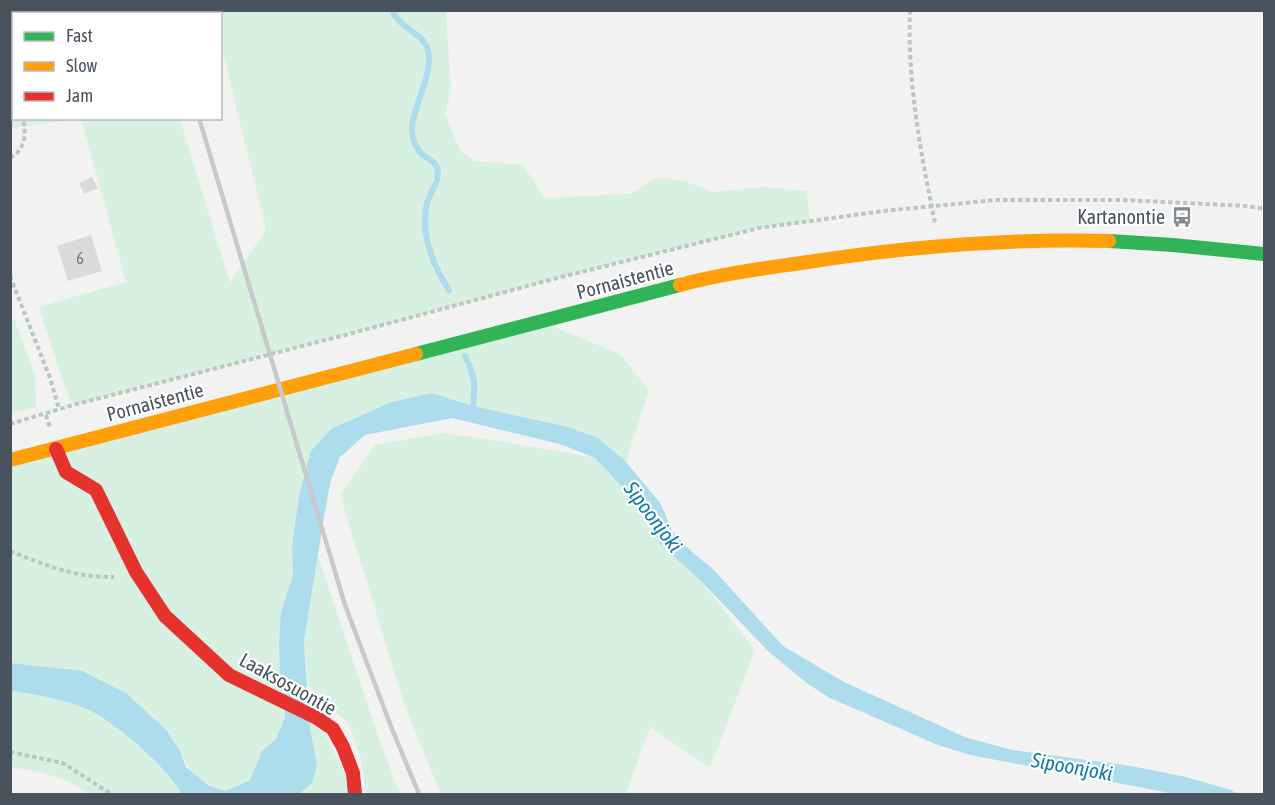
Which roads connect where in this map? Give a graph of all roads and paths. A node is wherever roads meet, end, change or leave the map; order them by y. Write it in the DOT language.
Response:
graph roads {
  1 [pos="910,10"];
  2 [pos="23,120"];
  3 [pos="10,158"];
  4 [pos="1184,203"];
  5 [pos="1182,218"];
  6 [pos="940,246"];
  7 [pos="1264,254"];
  8 [pos="10,276"];
  9 [pos="58,409"];
  10 [pos="56,449"];
  11 [pos="10,460"];
  12 [pos="10,551"];
  13 [pos="136,572"];
  14 [pos="10,753"];
  15 [pos="111,795"];
  16 [pos="356,795"];
  1 -- 6 [label="path"];
  2 -- 3 [label="path"];
  4 -- 5 [label="path"];
  6 -- 7 [label="street, Pornaistentie"];
  6 -- 10 [label="street, Pornaistentie"];
  8 -- 9 [label="path"];
  10 -- 11 [label="street, Pornaistentie"];
  10 -- 13 [label="street, Laaksosuontie"];
  12 -- 13 [label="path"];
  13 -- 16 [label="street, Laaksosuontie"];
  14 -- 15 [label="path"];
}
